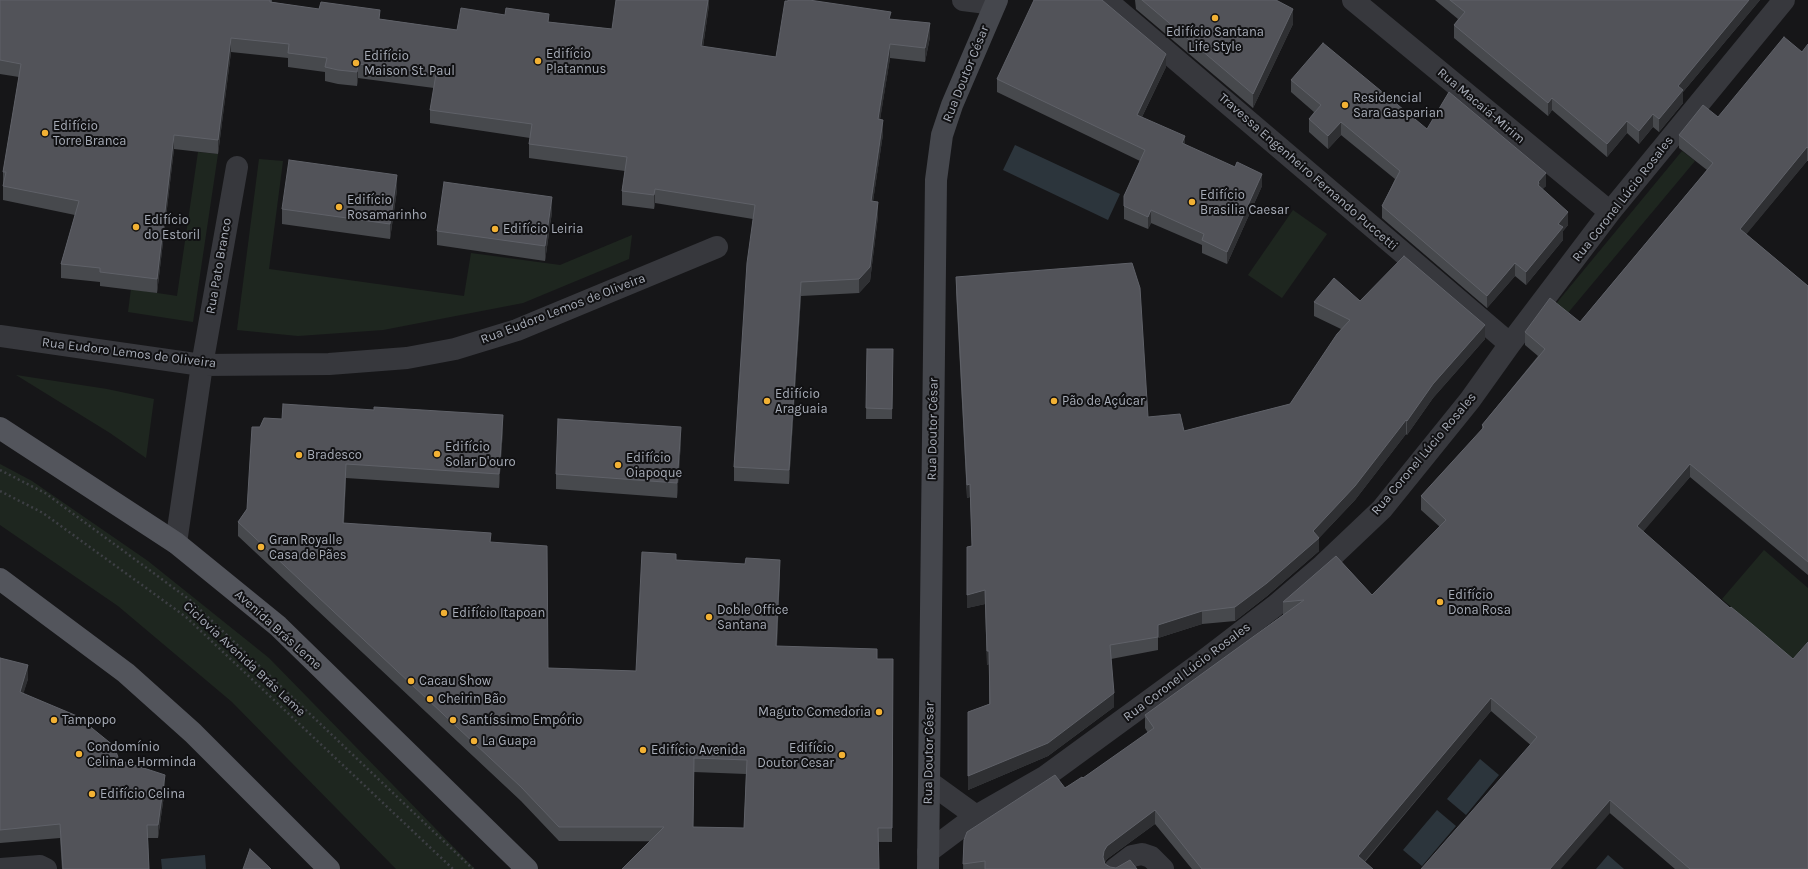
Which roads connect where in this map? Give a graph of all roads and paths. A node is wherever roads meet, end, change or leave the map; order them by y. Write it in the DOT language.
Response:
graph roads {
  1 [pos="963,0"];
  2 [pos="1106,0"];
  3 [pos="1353,0"];
  4 [pos="1784,0"];
  5 [pos="996,2"];
  6 [pos="237,167"];
  7 [pos="1610,212"];
  8 [pos="717,247"];
  9 [pos="0,336"];
  10 [pos="1510,344"];
  11 [pos="202,365"];
  12 [pos="0,428"];
  13 [pos="0,470"];
  14 [pos="0,491"];
  15 [pos="176,543"];
  16 [pos="0,579"];
  17 [pos="929,782"];
  18 [pos="976,816"];
  19 [pos="928,861"];
  20 [pos="0,869"];
  21 [pos="46,869"];
  22 [pos="329,869"];
  23 [pos="453,869"];
  24 [pos="473,869"];
  25 [pos="527,869"];
  26 [pos="1115,869"];
  27 [pos="1163,869"];
  1 -- 5 [label="street"];
  2 -- 10 [label="street, Travessa Engenheiro Fernando Puccetti"];
  3 -- 7 [label="street, Rua Macaiá-Mirim"];
  4 -- 7 [label="street, Rua Coronel Lúcio Rosales"];
  5 -- 17 [label="street, Rua Doutor César"];
  6 -- 11 [label="street, Rua Pato Branco"];
  7 -- 10 [label="street, Rua Coronel Lúcio Rosales"];
  8 -- 11 [label="street, Rua Eudoro Lemos de Oliveira"];
  9 -- 11 [label="street, Rua Eudoro Lemos de Oliveira"];
  10 -- 18 [label="street, Rua Coronel Lúcio Rosales"];
  11 -- 15 [label="street, Rua Pato Branco"];
  12 -- 15 [label="main road, Avenida Brás Leme"];
  13 -- 24 [label="path"];
  14 -- 23 [label="path, Ciclovia Avenida Brás Leme"];
  15 -- 25 [label="main road, Avenida Brás Leme"];
  16 -- 22 [label="main road"];
  17 -- 18 [label="street"];
  17 -- 19 [label="street, Rua Doutor César"];
  18 -- 19 [label="street, Rua Coronel Lúcio Rosales"];
  20 -- 21 [label="street"];
  26 -- 27 [label="street"];
}
